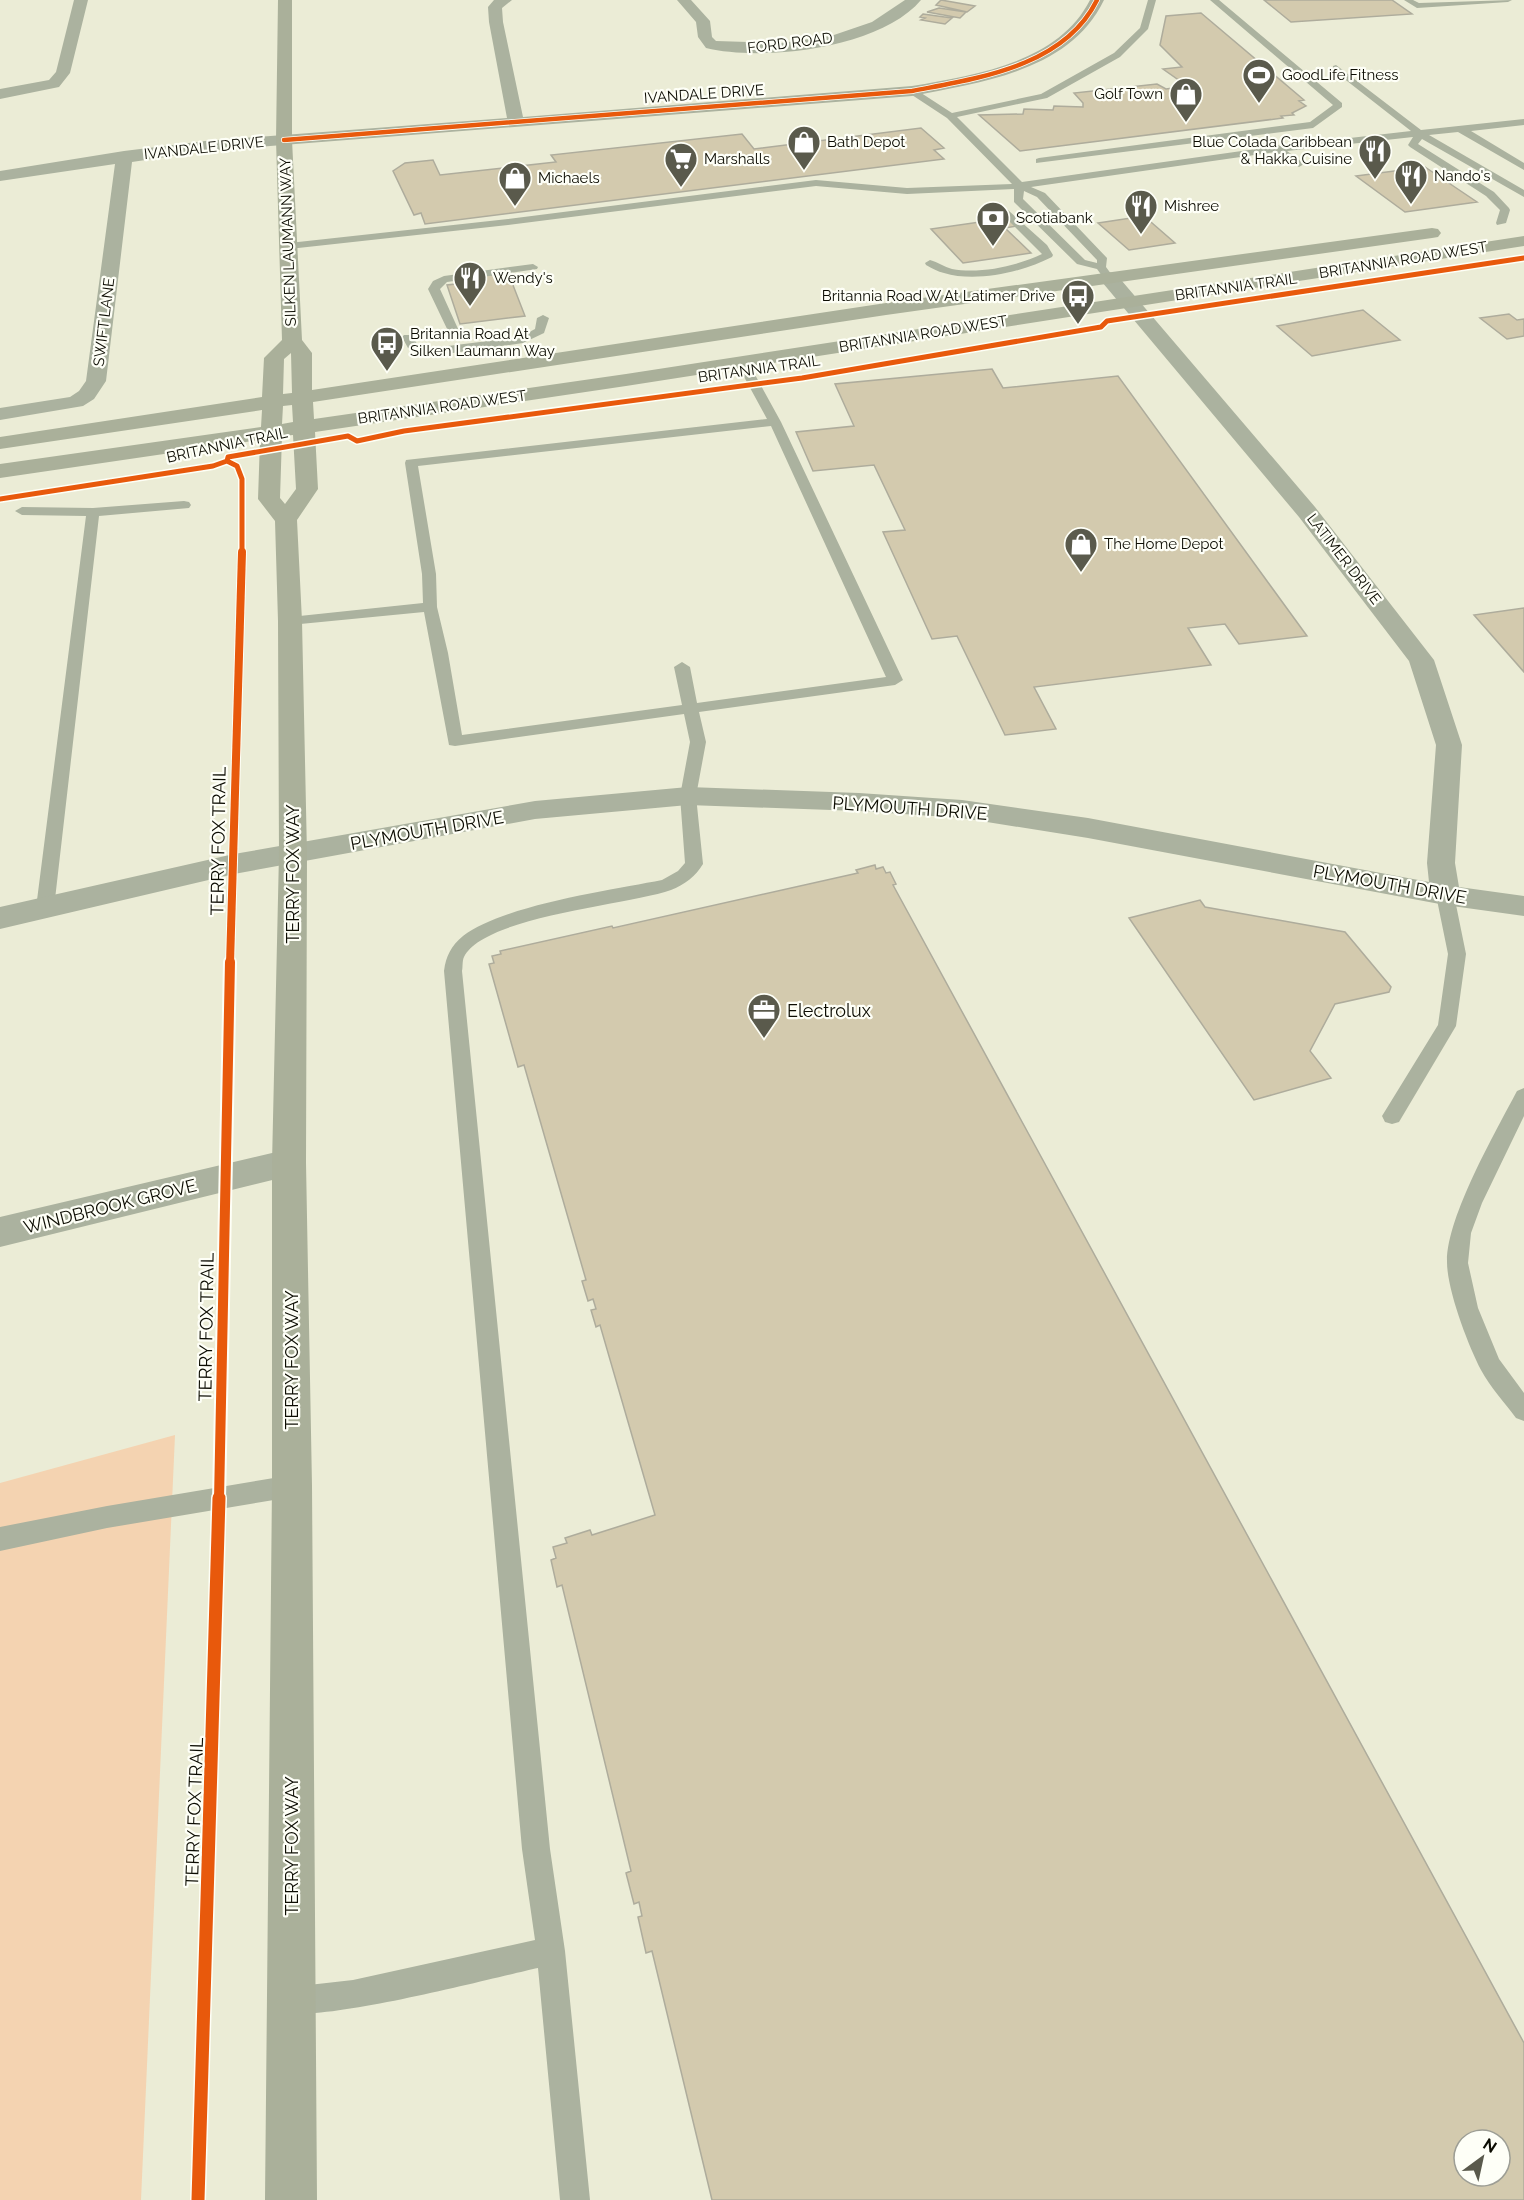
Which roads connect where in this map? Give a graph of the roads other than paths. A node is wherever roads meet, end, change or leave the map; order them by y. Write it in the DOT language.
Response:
graph roads {
  1 [pos="81,0"];
  2 [pos="285,0"];
  3 [pos="505,0"];
  4 [pos="684,0"];
  5 [pos="914,0"];
  6 [pos="1097,0"];
  7 [pos="1152,0"];
  8 [pos="1214,0"];
  9 [pos="1408,0"];
  10 [pos="1508,0"];
  11 [pos="1336,68"];
  12 [pos="912,91"];
  13 [pos="0,94"];
  14 [pos="950,116"];
  15 [pos="1524,122"];
  16 [pos="516,123"];
  17 [pos="1458,129"];
  18 [pos="1254,131"];
  19 [pos="1420,134"];
  20 [pos="284,140"];
  21 [pos="1278,148"];
  22 [pos="1094,153"];
  23 [pos="124,156"];
  24 [pos="1039,161"];
  25 [pos="1299,164"];
  26 [pos="1524,167"];
  27 [pos="1114,170"];
  28 [pos="0,176"];
  29 [pos="1125,180"];
  30 [pos="1019,185"];
  31 [pos="1524,194"];
  32 [pos="1001,210"];
  33 [pos="1524,219"];
  34 [pos="1501,223"];
  35 [pos="1478,226"];
  36 [pos="1011,227"];
  37 [pos="1444,231"];
  38 [pos="1032,236"];
  39 [pos="1524,240"];
  40 [pos="289,246"];
  41 [pos="930,263"];
  42 [pos="533,267"];
  43 [pos="1105,273"];
  44 [pos="1130,301"];
  45 [pos="543,318"];
  46 [pos="453,331"];
  47 [pos="408,337"];
  48 [pos="292,341"];
  49 [pos="742,362"];
  50 [pos="302,397"];
  51 [pos="270,401"];
  52 [pos="0,414"];
  53 [pos="775,422"];
  54 [pos="304,426"];
  55 [pos="272,431"];
  56 [pos="0,443"];
  57 [pos="0,471"];
  58 [pos="184,505"];
  59 [pos="22,511"];
  60 [pos="93,512"];
  61 [pos="286,520"];
  62 [pos="430,607"];
  63 [pos="290,621"];
  64 [pos="682,667"];
  65 [pos="691,708"];
  66 [pos="688,796"];
  67 [pos="293,854"];
  68 [pos="1445,895"];
  69 [pos="1524,906"];
  70 [pos="45,908"];
  71 [pos="0,918"];
  72 [pos="1524,1096"];
  73 [pos="1392,1116"];
  74 [pos="289,1162"];
  75 [pos="0,1232"];
  76 [pos="1524,1411"];
  77 [pos="292,1486"];
  78 [pos="0,1539"];
  79 [pos="551,1951"];
  80 [pos="291,2001"];
  81 [pos="291,2200"];
  82 [pos="576,2200"];
  1 -- 13 [label="street"];
  2 -- 20 [label="main road, SILKEN LAUMANN WAY"];
  3 -- 16 [label="street"];
  4 -- 5 [label="street, FORD ROAD"];
  6 -- 12 [label="street, IVANDALE DRIVE"];
  7 -- 14 [label="lane"];
  8 -- 18 [label="lane"];
  9 -- 10 [label="lane"];
  11 -- 19 [label="lane"];
  12 -- 14 [label="lane"];
  12 -- 16 [label="street, IVANDALE DRIVE"];
  14 -- 30 [label="lane"];
  15 -- 17 [label="lane"];
  16 -- 20 [label="street, IVANDALE DRIVE"];
  17 -- 19 [label="lane"];
  17 -- 26 [label="lane"];
  18 -- 21 [label="lane"];
  18 -- 22 [label="lane"];
  19 -- 21 [label="lane"];
  19 -- 31 [label="lane"];
  19 -- 34 [label="lane"];
  20 -- 23 [label="street, IVANDALE DRIVE"];
  20 -- 40 [label="main road, SILKEN LAUMANN WAY"];
  21 -- 25 [label="lane"];
  21 -- 27 [label="lane"];
  22 -- 24 [label="lane"];
  22 -- 27 [label="lane"];
  23 -- 28 [label="street, IVANDALE DRIVE"];
  23 -- 52 [label="street, SWIFT LANE"];
  27 -- 29 [label="lane"];
  27 -- 30 [label="lane"];
  30 -- 40 [label="lane"];
  30 -- 43 [label="lane"];
  30 -- 43 [label="lane"];
  32 -- 38 [label="lane"];
  33 -- 34 [label="main road, BRITANNIA ROAD WEST"];
  34 -- 35 [label="main road, BRITANNIA ROAD WEST"];
  36 -- 38 [label="lane"];
  37 -- 43 [label="main road, BRITANNIA ROAD WEST"];
  38 -- 41 [label="lane"];
  39 -- 44 [label="main road, BRITANNIA ROAD WEST"];
  40 -- 48 [label="main road, SILKEN LAUMANN WAY"];
  42 -- 46 [label="lane"];
  43 -- 44 [label="street, LATIMER DRIVE"];
  43 -- 50 [label="main road, BRITANNIA ROAD WEST"];
  44 -- 49 [label="main road, BRITANNIA ROAD WEST"];
  44 -- 68 [label="street, LATIMER DRIVE"];
  45 -- 47 [label="lane"];
  48 -- 50 [label="main road, SILKEN LAUMANN WAY"];
  48 -- 51 [label="main road, SILKEN LAUMANN WAY"];
  49 -- 53 [label="lane"];
  49 -- 54 [label="main road, BRITANNIA ROAD WEST"];
  50 -- 51 [label="main road, BRITANNIA ROAD WEST"];
  50 -- 54 [label="main road, SILKEN LAUMANN WAY"];
  51 -- 55 [label="main road, SILKEN LAUMANN WAY"];
  51 -- 56 [label="main road, BRITANNIA ROAD WEST"];
  53 -- 62 [label="lane"];
  53 -- 65 [label="lane"];
  54 -- 55 [label="main road, BRITANNIA ROAD WEST"];
  54 -- 61 [label="main road"];
  55 -- 57 [label="main road, BRITANNIA ROAD WEST"];
  55 -- 61 [label="main road"];
  58 -- 60 [label="lane"];
  59 -- 60 [label="lane"];
  60 -- 70 [label="lane"];
  61 -- 63 [label="main road, TERRY FOX WAY"];
  62 -- 63 [label="lane"];
  62 -- 65 [label="lane"];
  63 -- 67 [label="main road, TERRY FOX WAY"];
  64 -- 65 [label="lane"];
  65 -- 66 [label="lane"];
  66 -- 67 [label="street, PLYMOUTH DRIVE"];
  66 -- 68 [label="street, PLYMOUTH DRIVE"];
  66 -- 79 [label="lane"];
  67 -- 70 [label="street, PLYMOUTH DRIVE"];
  67 -- 74 [label="main road, TERRY FOX WAY"];
  68 -- 69 [label="street, PLYMOUTH DRIVE"];
  68 -- 73 [label="lane"];
  70 -- 71 [label="street, PLYMOUTH DRIVE"];
  72 -- 76 [label="lane"];
  74 -- 75 [label="street, WINDBROOK GROVE"];
  74 -- 77 [label="main road, TERRY FOX WAY"];
  77 -- 78 [label="lane"];
  77 -- 80 [label="main road, TERRY FOX WAY"];
  79 -- 80 [label="lane"];
  79 -- 82 [label="lane"];
  80 -- 81 [label="main road, TERRY FOX WAY"];
}
